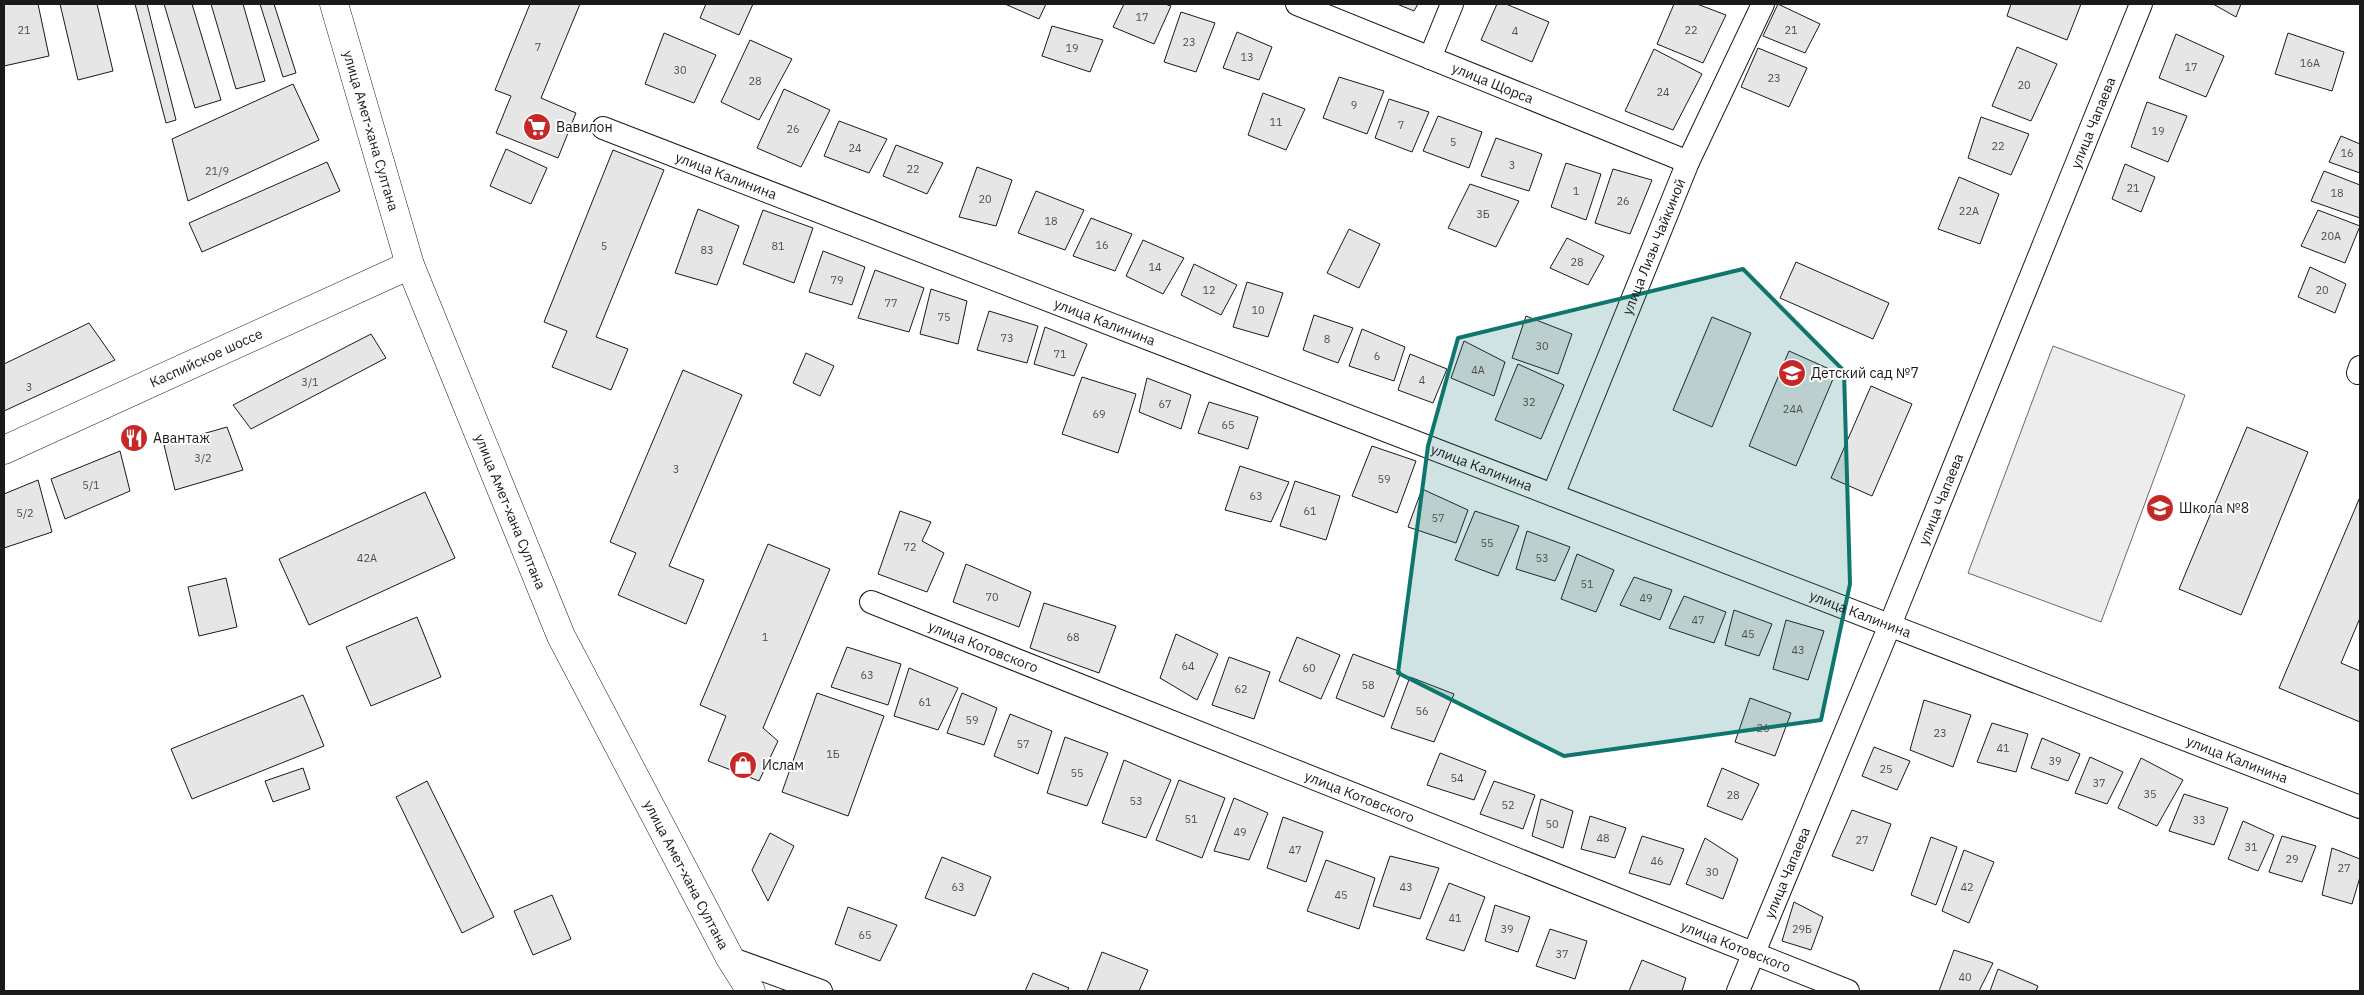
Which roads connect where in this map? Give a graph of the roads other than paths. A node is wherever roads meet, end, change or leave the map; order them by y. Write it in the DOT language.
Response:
graph roads {
  1 [pos="334,4"];
  2 [pos="1297,4"];
  3 [pos="1452,4"];
  4 [pos="1763,4"];
  5 [pos="2140,4"];
  6 [pos="1430,58"];
  7 [pos="603,128"];
  8 [pos="1688,162"];
  9 [pos="410,265"];
  10 [pos="4,450"];
  11 [pos="1553,495"];
  12 [pos="871,602"];
  13 [pos="1890,625"];
  14 [pos="2360,807"];
  15 [pos="1754,954"];
  16 [pos="730,958"];
  17 [pos="751,991"];
  18 [pos="821,991"];
  19 [pos="1738,991"];
  20 [pos="1848,991"];
  1 -- 9 [label="main road, улица Амет-хана Султана"];
  2 -- 6 [label="street, улица Щорса"];
  3 -- 6 [label="street"];
  4 -- 8 [label="street, улица Лизы Чайкиной"];
  5 -- 13 [label="street, улица Чапаева"];
  6 -- 8 [label="street, улица Щорса"];
  7 -- 11 [label="street, улица Калинина"];
  8 -- 11 [label="street, улица Лизы Чайкиной"];
  9 -- 10 [label="main road, Каспийское шоссе"];
  9 -- 16 [label="main road, улица Амет-хана Султана"];
  11 -- 13 [label="street, улица Калинина"];
  12 -- 15 [label="street, улица Котовского"];
  13 -- 14 [label="street, улица Калинина"];
  13 -- 15 [label="street, улица Чапаева"];
  15 -- 19 [label="street, улица Чапаева"];
  15 -- 20 [label="street, улица Котовского"];
  16 -- 17 [label="main road, улица Амет-хана Султана"];
  16 -- 18 [label="street"];
}
